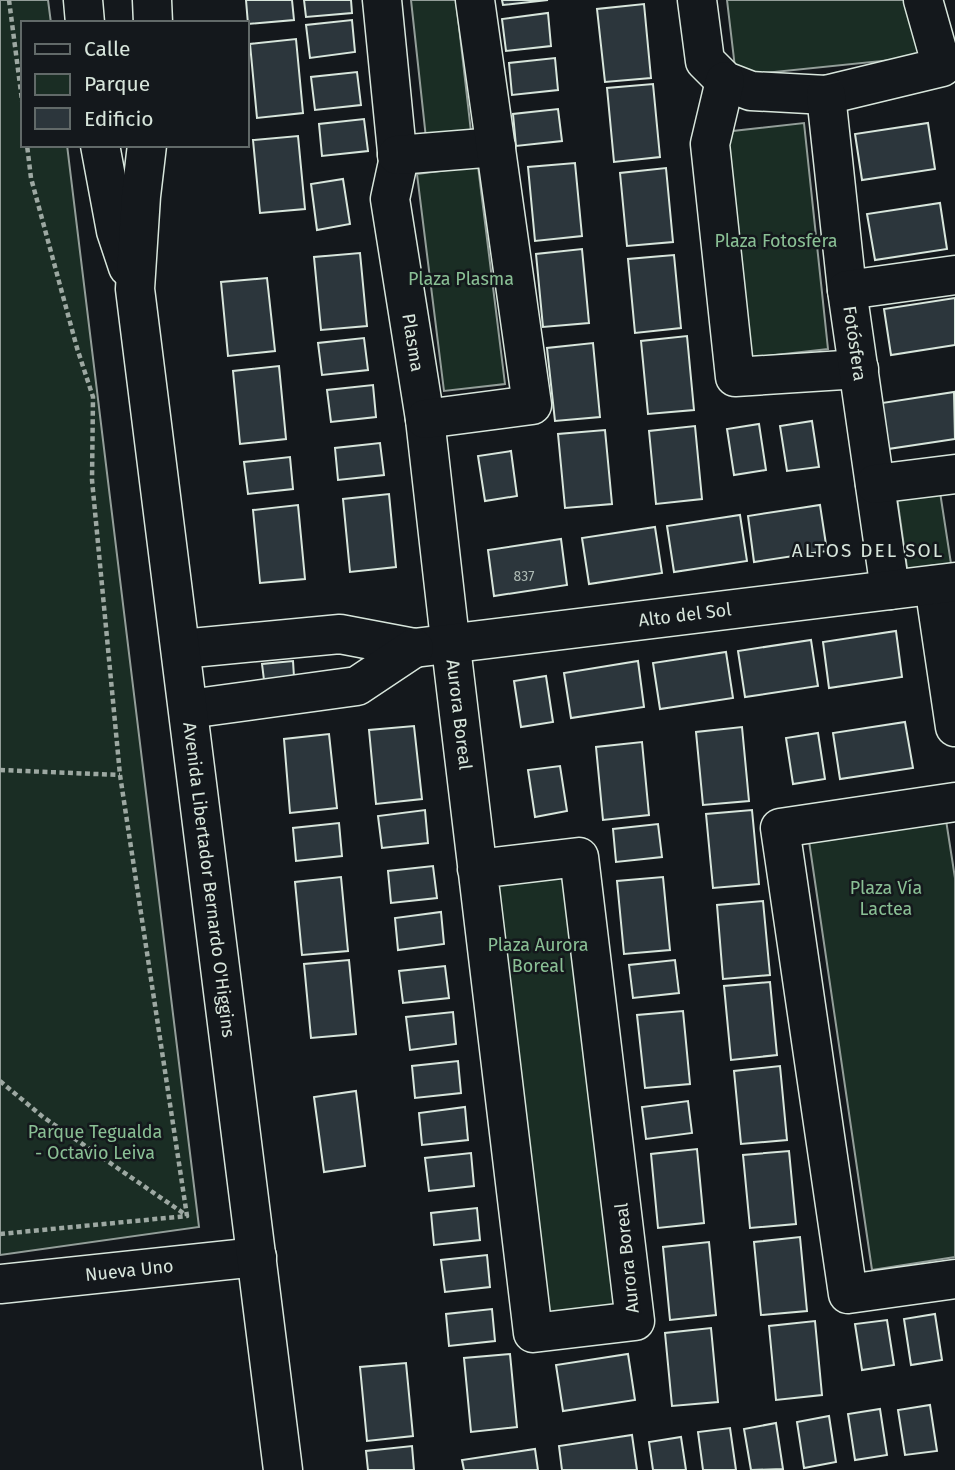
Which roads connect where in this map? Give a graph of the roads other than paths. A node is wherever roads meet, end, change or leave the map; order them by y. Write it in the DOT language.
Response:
graph roads {
  1 [pos="83,0"];
  2 [pos="152,0"];
  3 [pos="383,0"];
  4 [pos="475,0"];
  5 [pos="697,0"];
  6 [pos="923,0"];
  7 [pos="85,21"];
  8 [pos="153,21"];
  9 [pos="724,81"];
  10 [pos="826,95"];
  11 [pos="100,147"];
  12 [pos="147,147"];
  13 [pos="496,147"];
  14 [pos="397,155"];
  15 [pos="955,275"];
  16 [pos="135,289"];
  17 [pos="848,290"];
  18 [pos="859,369"];
  19 [pos="425,419"];
  20 [pos="955,474"];
  21 [pos="875,484"];
  22 [pos="944,584"];
  23 [pos="890,590"];
  24 [pos="432,646"];
  25 [pos="181,649"];
  26 [pos="188,709"];
  27 [pos="954,716"];
  28 [pos="955,802"];
  29 [pos="477,869"];
  30 [pos="257,1257"];
  31 [pos="955,1279"];
  32 [pos="0,1284"];
  33 [pos="283,1470"];
  1 -- 7 [label="street"];
  2 -- 8 [label="street"];
  3 -- 14 [label="street, Plasma"];
  4 -- 13 [label="street"];
  5 -- 9 [label="street"];
  6 -- 10 [label="street"];
  9 -- 10 [label="street"];
  9 -- 18 [label="street"];
  10 -- 17 [label="street, Fotósfera"];
  11 -- 16 [label="street, Avenida Libertador Bernardo O'Higgins"];
  12 -- 16 [label="street, Avenida Libertador Bernardo O'Higgins"];
  13 -- 14 [label="street"];
  13 -- 19 [label="street"];
  14 -- 19 [label="street, Plasma"];
  15 -- 17 [label="street"];
  16 -- 25 [label="street, Avenida Libertador Bernardo O'Higgins"];
  17 -- 18 [label="street, Fotósfera"];
  18 -- 21 [label="street, Fotósfera"];
  19 -- 24 [label="street, Plasma"];
  20 -- 21 [label="street"];
  21 -- 23 [label="street, Fotósfera"];
  22 -- 23 [label="street, Alto del Sol"];
  22 -- 27 [label="street"];
  23 -- 24 [label="street, Alto del Sol"];
  24 -- 25 [label="street, Alto del Sol"];
  24 -- 26 [label="street, Alto del Sol"];
  24 -- 29 [label="street, Aurora Boreal"];
  25 -- 26 [label="street, Avenida Libertador Bernardo O'Higgins"];
  26 -- 30 [label="street, Avenida Libertador Bernardo O'Higgins"];
  28 -- 31 [label="street"];
  29 -- 29 [label="street, Aurora Boreal"];
  30 -- 32 [label="street, Nueva Uno"];
  30 -- 33 [label="street, Avenida Libertador Bernardo O'Higgins"];
}
